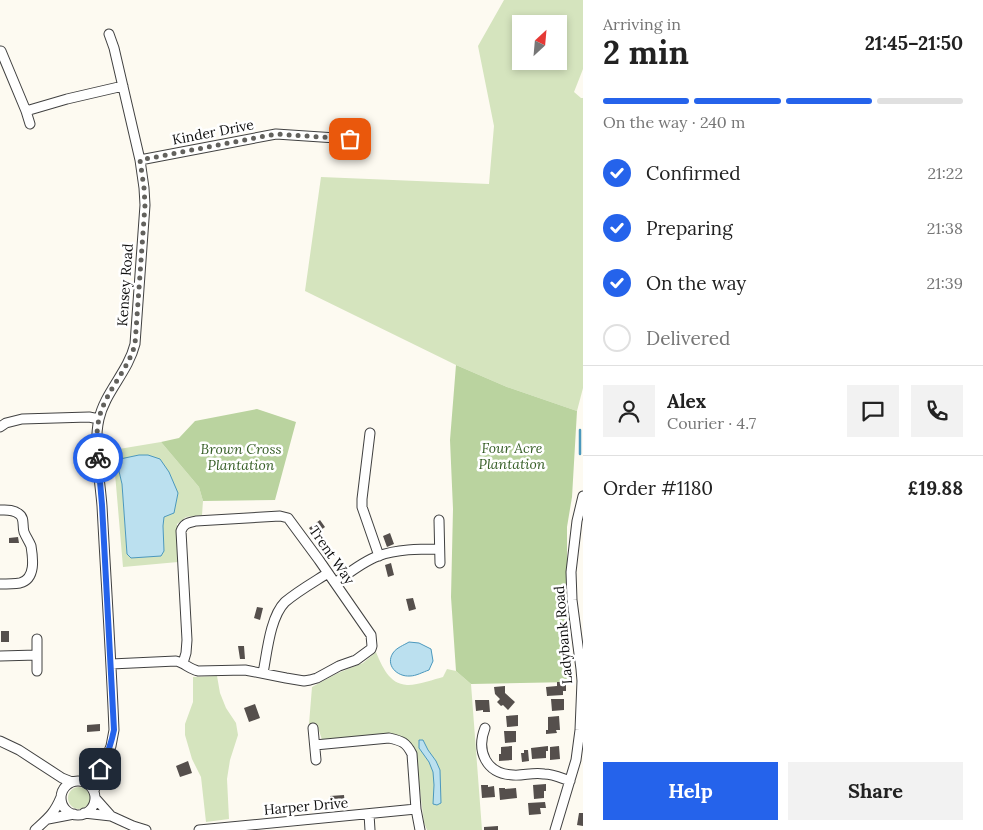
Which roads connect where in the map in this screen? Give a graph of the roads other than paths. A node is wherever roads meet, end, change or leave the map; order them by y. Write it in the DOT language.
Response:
graph roads {
  1 [pos="109,34"];
  2 [pos="1,51"];
  3 [pos="123,86"];
  4 [pos="26,111"];
  5 [pos="30,124"];
  6 [pos="350,139"];
  7 [pos="140,160"];
  8 [pos="99,419"];
  9 [pos="0,426"];
  10 [pos="370,433"];
  11 [pos="583,496"];
  12 [pos="0,510"];
  13 [pos="439,520"];
  14 [pos="580,521"];
  15 [pos="439,549"];
  16 [pos="379,556"];
  17 [pos="440,562"];
  18 [pos="328,573"];
  19 [pos="335,583"];
  20 [pos="0,584"];
  21 [pos="36,639"];
  22 [pos="37,655"];
  23 [pos="0,656"];
  24 [pos="183,663"];
  25 [pos="111,664"];
  26 [pos="37,671"];
  27 [pos="263,673"];
  28 [pos="582,699"];
  29 [pos="313,728"];
  30 [pos="484,728"];
  31 [pos="0,741"];
  32 [pos="315,745"];
  33 [pos="316,760"];
  34 [pos="100,769"];
  35 [pos="52,772"];
  36 [pos="75,781"];
  37 [pos="570,781"];
  38 [pos="94,794"];
  39 [pos="62,795"];
  40 [pos="416,809"];
  41 [pos="84,813"];
  42 [pos="74,814"];
  43 [pos="369,814"];
  44 [pos="112,816"];
  45 [pos="48,819"];
  46 [pos="294,826"];
  47 [pos="34,830"];
  48 [pos="146,830"];
  49 [pos="199,830"];
  50 [pos="370,830"];
  51 [pos="420,830"];
  52 [pos="555,830"];
  1 -- 3 [label="street, Kensey Road"];
  2 -- 4 [label="street"];
  3 -- 4 [label="street"];
  3 -- 7 [label="street, Kensey Road"];
  4 -- 5 [label="street"];
  6 -- 7 [label="street, Kinder Drive"];
  7 -- 8 [label="street, Kensey Road"];
  8 -- 9 [label="street"];
  8 -- 25 [label="street, Kensey Road"];
  10 -- 16 [label="street"];
  11 -- 14 [label="street, Ladybank Road"];
  12 -- 20 [label="street"];
  13 -- 15 [label="street"];
  14 -- 28 [label="street, Ladybank Road"];
  15 -- 16 [label="street"];
  15 -- 17 [label="street"];
  16 -- 19 [label="street"];
  18 -- 19 [label="street, Trent Way"];
  18 -- 24 [label="street, Trent Way"];
  18 -- 27 [label="street"];
  19 -- 27 [label="street, Trent Way"];
  21 -- 22 [label="street"];
  22 -- 23 [label="street"];
  22 -- 26 [label="street"];
  24 -- 25 [label="street, Trent Way"];
  24 -- 27 [label="street, Trent Way"];
  25 -- 34 [label="street, Kensey Road"];
  28 -- 37 [label="street, Ladybank Road"];
  29 -- 32 [label="street"];
  30 -- 37 [label="street"];
  31 -- 35 [label="street"];
  32 -- 33 [label="street"];
  32 -- 40 [label="street"];
  34 -- 36 [label="street"];
  34 -- 38 [label="street, Kensey Road"];
  35 -- 36 [label="street"];
  35 -- 39 [label="street"];
  36 -- 38 [label="street"];
  36 -- 39 [label="street"];
  37 -- 52 [label="street, Ladybank Road"];
  38 -- 41 [label="street"];
  38 -- 44 [label="street"];
  39 -- 42 [label="street"];
  39 -- 45 [label="street"];
  40 -- 43 [label="street, Harper Drive"];
  40 -- 51 [label="street"];
  41 -- 42 [label="street"];
  41 -- 44 [label="street"];
  42 -- 45 [label="street"];
  43 -- 46 [label="street, Harper Drive"];
  43 -- 50 [label="street"];
  44 -- 48 [label="street"];
  45 -- 47 [label="street"];
  46 -- 49 [label="street, Harper Drive"];
}
